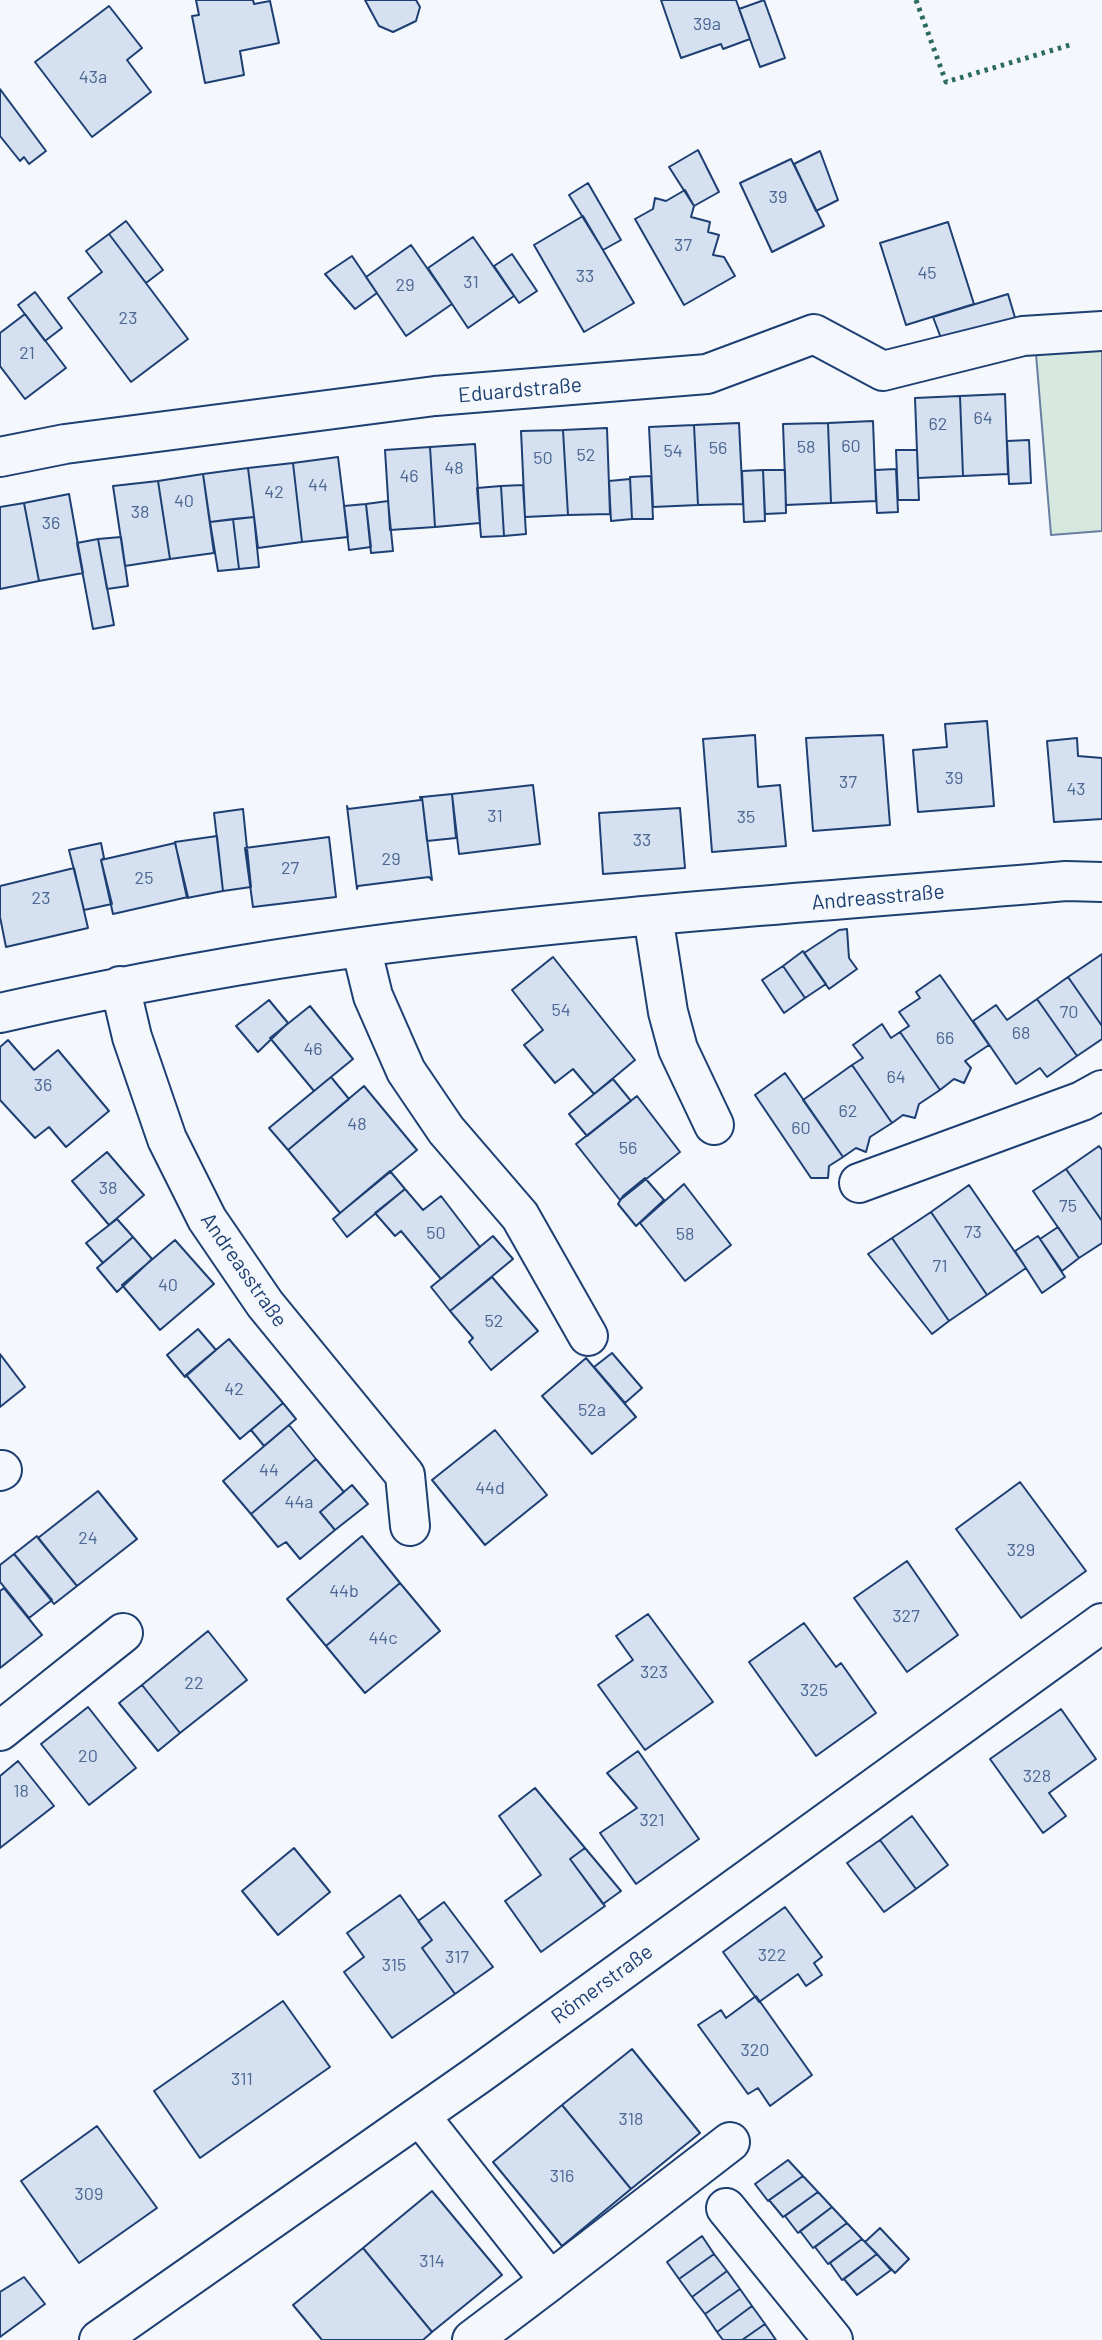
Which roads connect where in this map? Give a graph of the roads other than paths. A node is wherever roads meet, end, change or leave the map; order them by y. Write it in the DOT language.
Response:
graph roads {
  1 [pos="1102,331"];
  2 [pos="0,457"];
  3 [pos="1102,882"];
  4 [pos="653,916"];
  5 [pos="361,947"];
  6 [pos="120,986"];
  7 [pos="0,1013"];
  8 [pos="1102,1090"];
  9 [pos="714,1125"];
  10 [pos="859,1183"];
  11 [pos="588,1336"];
  12 [pos="411,1527"];
  13 [pos="1102,1623"];
  14 [pos="123,1633"];
  15 [pos="0,1731"];
  16 [pos="420,2116"];
  17 [pos="730,2142"];
  18 [pos="726,2208"];
  19 [pos="550,2281"];
  20 [pos="99,2340"];
  21 [pos="472,2340"];
  22 [pos="834,2340"];
  1 -- 2 [label="street, Eduardstraße"];
  3 -- 4 [label="street, Andreasstraße"];
  4 -- 5 [label="street, Andreasstraße"];
  4 -- 9 [label="street"];
  5 -- 6 [label="street, Andreasstraße"];
  5 -- 11 [label="street"];
  6 -- 7 [label="street, Andreasstraße"];
  6 -- 12 [label="street, Andreasstraße"];
  8 -- 10 [label="street"];
  13 -- 16 [label="street, Römerstraße"];
  14 -- 15 [label="street"];
  16 -- 19 [label="street"];
  16 -- 20 [label="street, Römerstraße"];
  17 -- 19 [label="street"];
  18 -- 22 [label="street"];
  19 -- 21 [label="street"];
}
